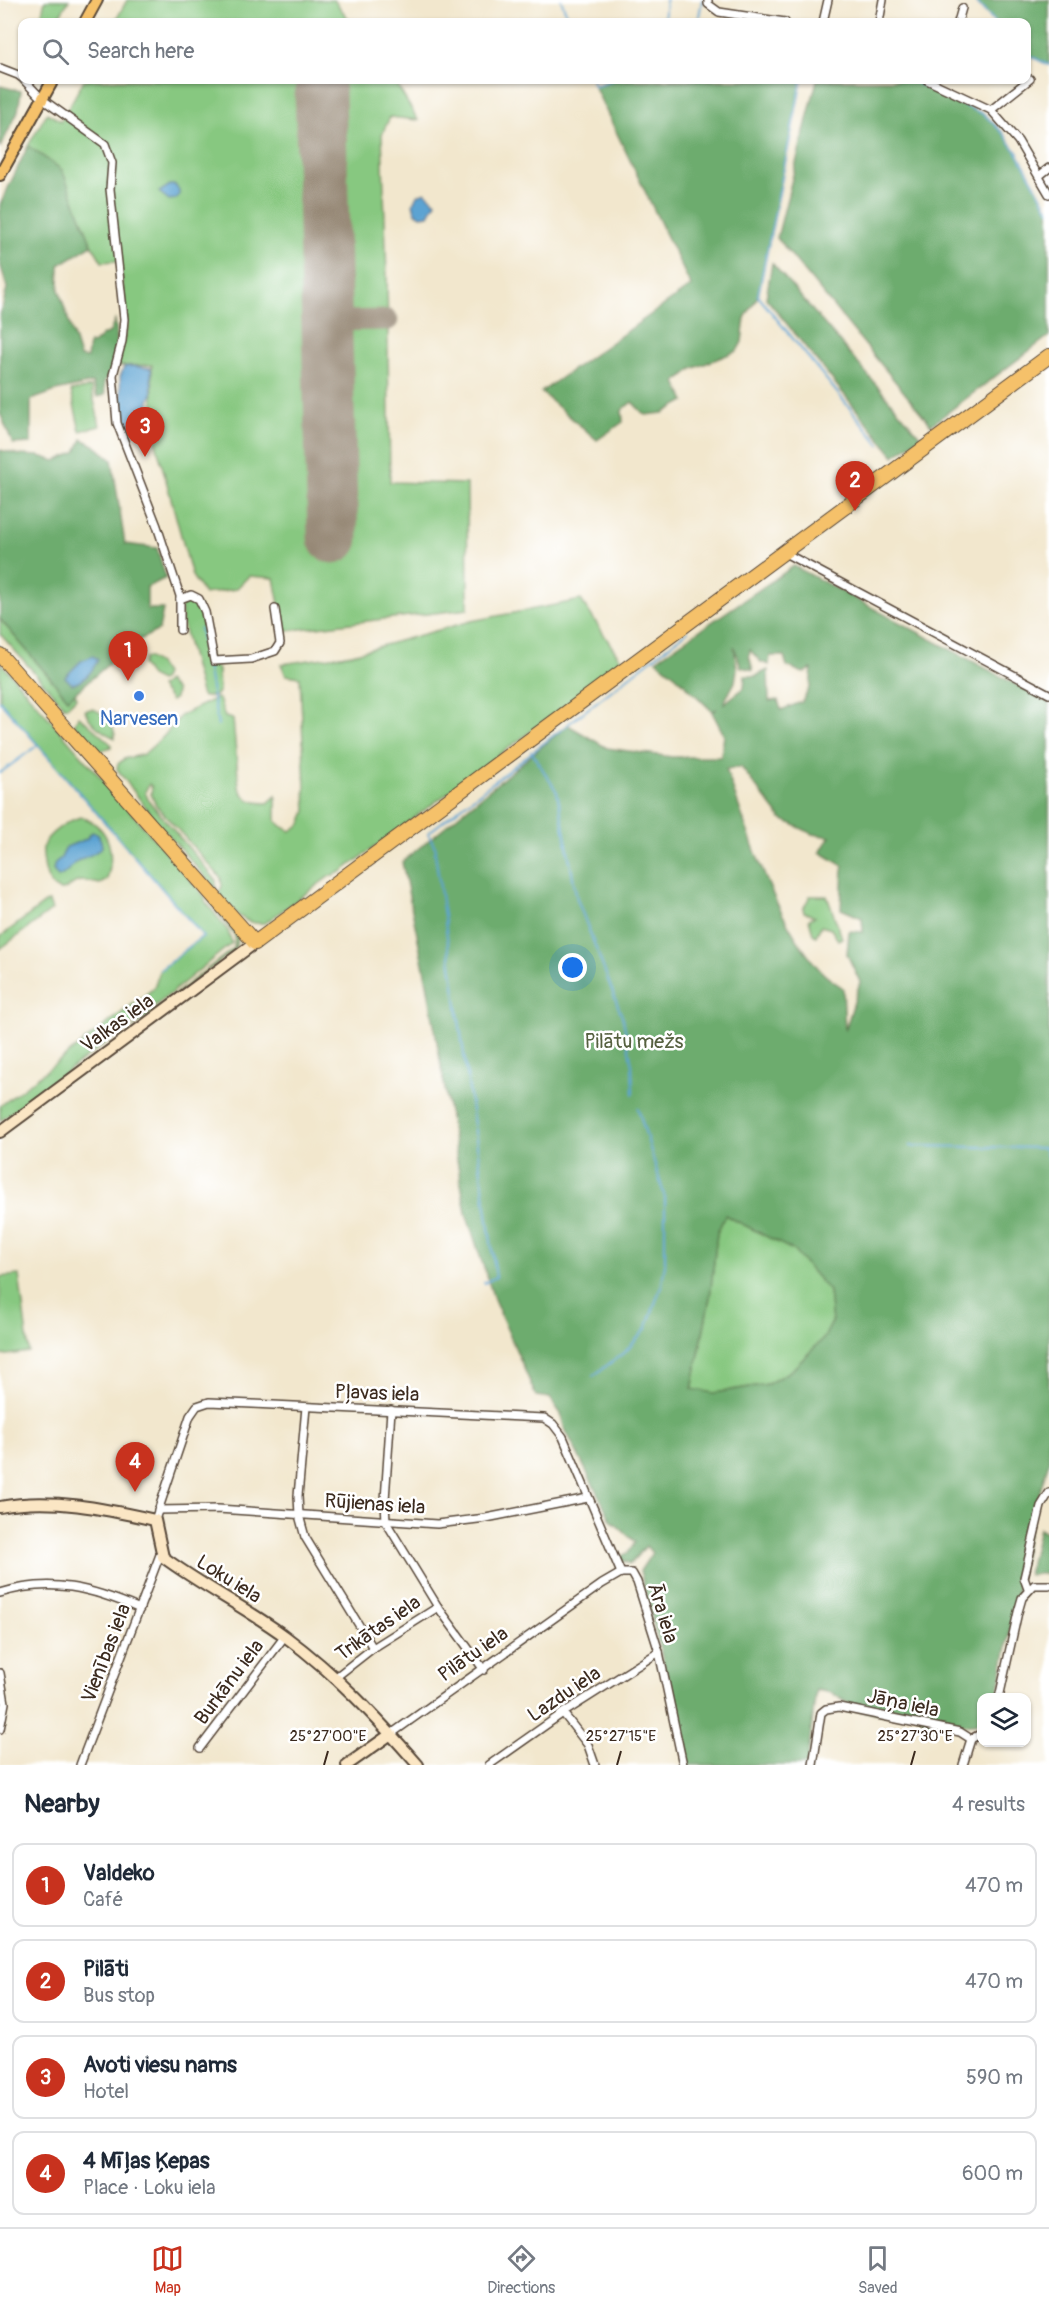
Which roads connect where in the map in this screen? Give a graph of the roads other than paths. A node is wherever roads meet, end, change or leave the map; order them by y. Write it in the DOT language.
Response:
graph roads {
  1 [pos="97,0"];
  2 [pos="708,0"];
  3 [pos="828,0"];
  4 [pos="883,0"];
  5 [pos="962,8"];
  6 [pos="87,18"];
  7 [pos="758,18"];
  8 [pos="824,18"];
  9 [pos="880,18"];
  10 [pos="959,18"];
  11 [pos="0,68"];
  12 [pos="18,75"];
  13 [pos="28,84"];
  14 [pos="51,84"];
  15 [pos="945,84"];
  16 [pos="1024,84"];
  17 [pos="42,99"];
  18 [pos="991,110"];
  19 [pos="1049,168"];
  20 [pos="0,175"];
  21 [pos="1039,176"];
  22 [pos="1049,194"];
  23 [pos="1049,356"];
  24 [pos="783,552"];
  25 [pos="180,599"];
  26 [pos="275,609"];
  27 [pos="180,630"];
  28 [pos="0,654"];
  29 [pos="1049,694"];
  30 [pos="255,943"];
  31 [pos="0,1132"];
  32 [pos="306,1407"];
  33 [pos="391,1410"];
  34 [pos="554,1424"];
  35 [pos="1049,1493"];
  36 [pos="588,1498"];
  37 [pos="0,1507"];
  38 [pos="157,1515"];
  39 [pos="299,1515"];
  40 [pos="386,1522"];
  41 [pos="161,1552"];
  42 [pos="621,1573"];
  43 [pos="1049,1585"];
  44 [pos="1028,1589"];
  45 [pos="0,1593"];
  46 [pos="438,1607"];
  47 [pos="140,1609"];
  48 [pos="285,1636"];
  49 [pos="373,1648"];
  50 [pos="659,1652"];
  51 [pos="484,1670"];
  52 [pos="0,1673"];
  53 [pos="336,1677"];
  54 [pos="1000,1693"];
  55 [pos="563,1713"];
  56 [pos="0,1729"];
  57 [pos="391,1734"];
  58 [pos="977,1735"];
  59 [pos="971,1739"];
  60 [pos="200,1748"];
  61 [pos="80,1765"];
  62 [pos="347,1765"];
  63 [pos="417,1765"];
  64 [pos="489,1765"];
  65 [pos="595,1765"];
  66 [pos="683,1765"];
  67 [pos="813,1765"];
  68 [pos="965,1765"];
  1 -- 6 [label="main road"];
  2 -- 7 [label="street"];
  3 -- 8 [label="street"];
  4 -- 9 [label="street"];
  5 -- 10 [label="street"];
  11 -- 12 [label="street"];
  13 -- 17 [label="street"];
  14 -- 17 [label="main road"];
  15 -- 18 [label="street"];
  16 -- 18 [label="street"];
  17 -- 20 [label="main road"];
  17 -- 25 [label="street"];
  18 -- 21 [label="street"];
  19 -- 21 [label="street"];
  21 -- 22 [label="street"];
  23 -- 24 [label="highway"];
  24 -- 29 [label="street"];
  24 -- 30 [label="highway"];
  25 -- 26 [label="street"];
  25 -- 27 [label="street"];
  28 -- 30 [label="highway"];
  30 -- 31 [label="street, Valkas iela"];
  32 -- 33 [label="street, Pļavas iela"];
  32 -- 38 [label="street, Pļavas iela"];
  32 -- 39 [label="street"];
  33 -- 34 [label="street, Pļavas iela"];
  33 -- 40 [label="street"];
  34 -- 36 [label="street, Āra iela"];
  35 -- 44 [label="street"];
  36 -- 40 [label="street, Rūjienas iela"];
  36 -- 42 [label="street, Āra iela"];
  37 -- 38 [label="street"];
  38 -- 39 [label="street, Rūjienas iela"];
  38 -- 41 [label="street"];
  39 -- 40 [label="street, Rūjienas iela"];
  39 -- 49 [label="street"];
  40 -- 46 [label="street"];
  41 -- 47 [label="street, Vienības iela"];
  41 -- 48 [label="street, Loku iela"];
  42 -- 50 [label="street, Āra iela"];
  42 -- 51 [label="street, Pilātu iela"];
  43 -- 44 [label="street"];
  44 -- 54 [label="street"];
  45 -- 47 [label="street"];
  46 -- 49 [label="street, Trikātas iela"];
  46 -- 51 [label="street"];
  47 -- 61 [label="street, Vienības iela"];
  48 -- 53 [label="street, Loku iela"];
  48 -- 60 [label="street, Burkānu iela"];
  49 -- 53 [label="street, Trikātas iela"];
  50 -- 55 [label="street, Lazdu iela"];
  50 -- 66 [label="street, Āra iela"];
  51 -- 57 [label="street, Pilātu iela"];
  52 -- 56 [label="street"];
  53 -- 57 [label="street, Loku iela"];
  55 -- 64 [label="street, Lazdu iela"];
  55 -- 65 [label="street"];
  57 -- 62 [label="street, Pilātu iela"];
  57 -- 63 [label="street, Loku iela"];
  58 -- 59 [label="street"];
  59 -- 67 [label="street, Jāņa iela"];
  59 -- 68 [label="street"];
}
